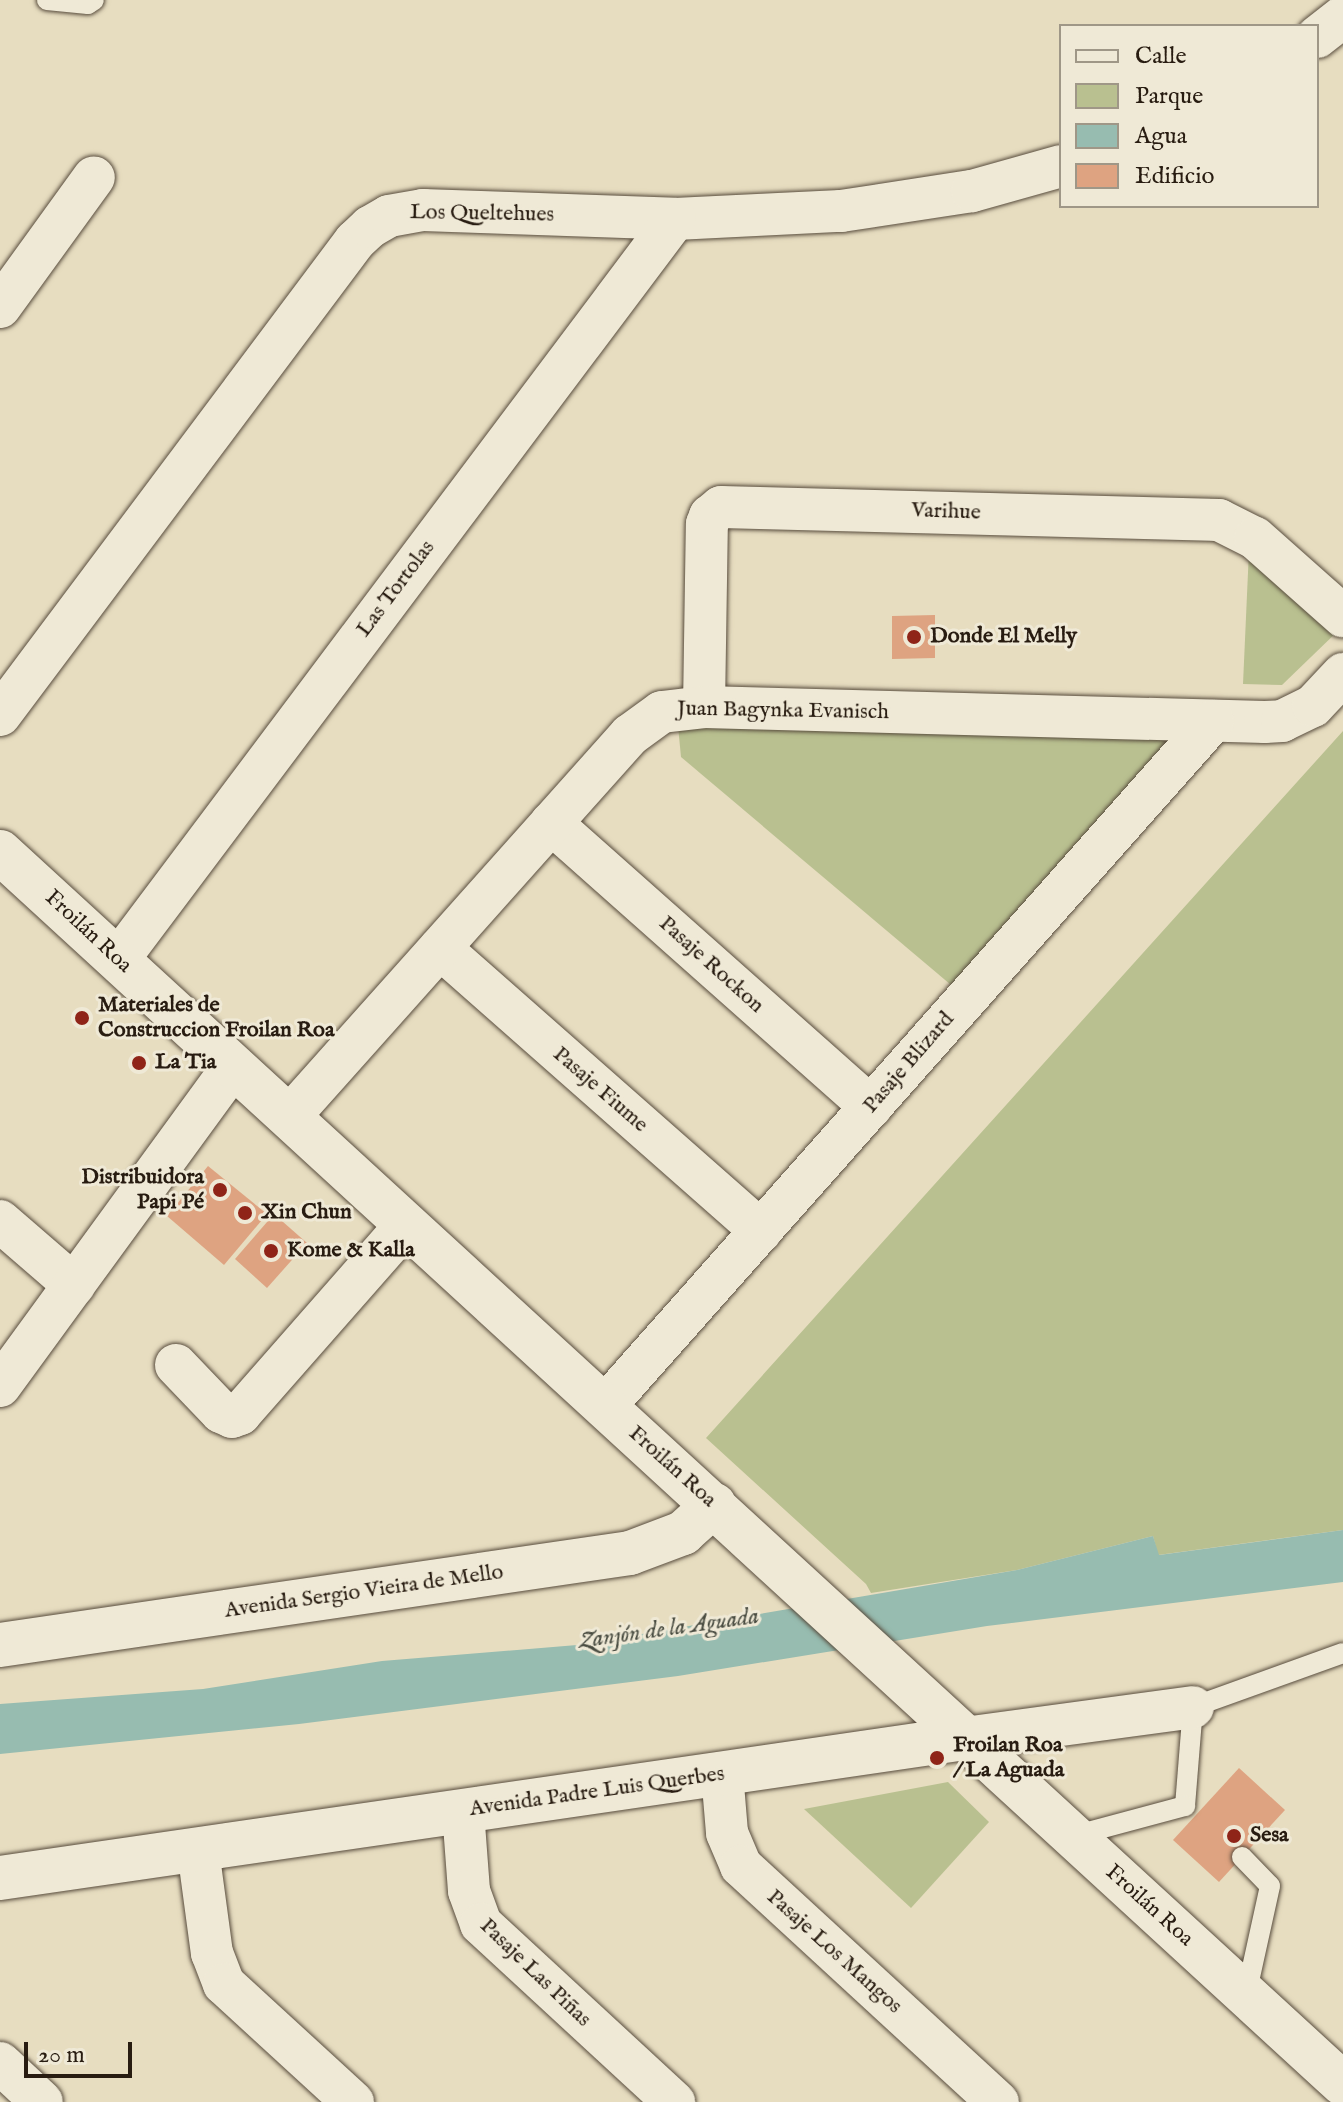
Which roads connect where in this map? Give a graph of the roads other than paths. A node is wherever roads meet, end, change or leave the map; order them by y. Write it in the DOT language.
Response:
graph roads {
  1 [pos="47,0"];
  2 [pos="94,0"];
  3 [pos="1343,17"];
  4 [pos="1319,35"];
  5 [pos="1059,167"];
  6 [pos="94,177"];
  7 [pos="675,219"];
  8 [pos="0,307"];
  9 [pos="1343,616"];
  10 [pos="1343,674"];
  11 [pos="704,707"];
  12 [pos="0,715"];
  13 [pos="1213,721"];
  14 [pos="551,823"];
  15 [pos="0,852"];
  16 [pos="440,948"];
  17 [pos="118,960"];
  18 [pos="233,1066"];
  19 [pos="871,1107"];
  20 [pos="289,1117"];
  21 [pos="0,1221"];
  22 [pos="406,1225"];
  23 [pos="761,1231"];
  24 [pos="74,1285"];
  25 [pos="176,1365"];
  26 [pos="0,1386"];
  27 [pos="605,1406"];
  28 [pos="714,1505"];
  29 [pos="0,1645"];
  30 [pos="1343,1653"];
  31 [pos="1193,1707"];
  32 [pos="965,1738"];
  33 [pos="722,1773"];
  34 [pos="463,1811"];
  35 [pos="1071,1836"];
  36 [pos="198,1850"];
  37 [pos="1242,1857"];
  38 [pos="0,1878"];
  39 [pos="1246,1995"];
  40 [pos="0,2063"];
  41 [pos="1343,2084"];
  42 [pos="42,2102"];
  43 [pos="353,2102"];
  44 [pos="674,2102"];
  45 [pos="998,2102"];
  1 -- 2 [label="lane"];
  3 -- 4 [label="street"];
  5 -- 7 [label="street, Los Queltehues"];
  6 -- 8 [label="street"];
  7 -- 12 [label="street, Los Queltehues"];
  7 -- 17 [label="street, Las Tortolas"];
  9 -- 11 [label="street, Varihue"];
  10 -- 13 [label="street, Juan Bagynka Evanisch"];
  11 -- 13 [label="street, Juan Bagynka Evanisch"];
  11 -- 14 [label="street, Juan Bagynka Evanisch"];
  13 -- 19 [label="street, Pasaje Blizard"];
  14 -- 16 [label="street, Juan Bagynka Evanisch"];
  14 -- 19 [label="street, Pasaje Rockon"];
  15 -- 17 [label="main road, Froilán Roa"];
  16 -- 20 [label="street, Juan Bagynka Evanisch"];
  16 -- 23 [label="street, Pasaje Fiume"];
  17 -- 18 [label="main road, Froilán Roa"];
  18 -- 20 [label="main road, Froilán Roa"];
  18 -- 24 [label="street"];
  19 -- 23 [label="street, Pasaje Blizard"];
  20 -- 22 [label="main road, Froilán Roa"];
  21 -- 24 [label="street"];
  22 -- 25 [label="street"];
  22 -- 27 [label="main road, Froilán Roa"];
  23 -- 27 [label="street, Pasaje Blizard"];
  24 -- 26 [label="street"];
  27 -- 28 [label="main road, Froilán Roa"];
  28 -- 29 [label="main road, Avenida Sergio Vieira de Mello"];
  28 -- 32 [label="main road, Froilán Roa"];
  30 -- 31 [label="lane"];
  31 -- 32 [label="street, Avenida Padre Luis Querbes"];
  31 -- 35 [label="lane"];
  32 -- 33 [label="main road, Avenida Padre Luis Querbes"];
  32 -- 35 [label="main road, Froilán Roa"];
  33 -- 34 [label="main road, Avenida Padre Luis Querbes"];
  33 -- 45 [label="street, Pasaje Los Mangos"];
  34 -- 36 [label="main road, Avenida Padre Luis Querbes"];
  34 -- 44 [label="street, Pasaje Las Piñas"];
  35 -- 39 [label="main road, Froilán Roa"];
  36 -- 38 [label="main road, Avenida Padre Luis Querbes"];
  36 -- 43 [label="street"];
  37 -- 39 [label="lane"];
  39 -- 41 [label="main road, Froilán Roa"];
  40 -- 42 [label="street"];
}
